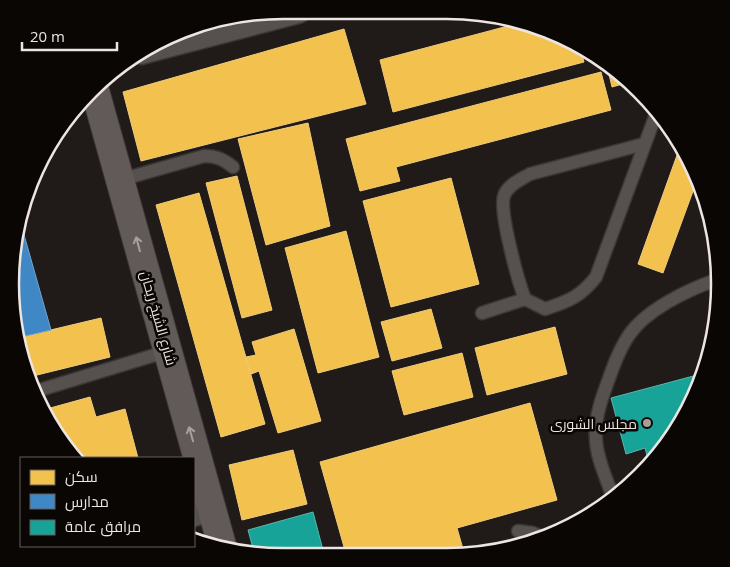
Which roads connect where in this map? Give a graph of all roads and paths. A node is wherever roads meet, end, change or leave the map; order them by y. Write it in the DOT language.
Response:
graph roads {
  1 [pos="262,20"];
  2 [pos="175,42"];
  3 [pos="96,96"];
  4 [pos="654,119"];
  5 [pos="644,144"];
  6 [pos="233,167"];
  7 [pos="120,180"];
  8 [pos="711,282"];
  9 [pos="525,299"];
  10 [pos="482,313"];
  11 [pos="168,351"];
  12 [pos="41,390"];
  13 [pos="191,457"];
  14 [pos="195,474"];
  15 [pos="611,492"];
  16 [pos="203,511"];
  17 [pos="518,531"];
  18 [pos="534,533"];
  19 [pos="218,540"];
  1 -- 2 [label="street"];
  3 -- 7 [label="main road, شارع الشيخ ريحان"];
  4 -- 5 [label="lane"];
  5 -- 9 [label="lane"];
  5 -- 9 [label="lane"];
  6 -- 7 [label="lane"];
  11 -- 7 [label="main road, شارع الشيخ ريحان, one-way"];
  8 -- 15 [label="lane"];
  9 -- 10 [label="lane"];
  11 -- 12 [label="lane"];
  13 -- 11 [label="main road, شارع الشيخ ريحان, one-way"];
  16 -- 14 [label="main road, شارع الشيخ ريحان, one-way"];
  16 -- 19 [label="main road, شارع الشيخ ريحان"];
  17 -- 18 [label="lane"];
}
